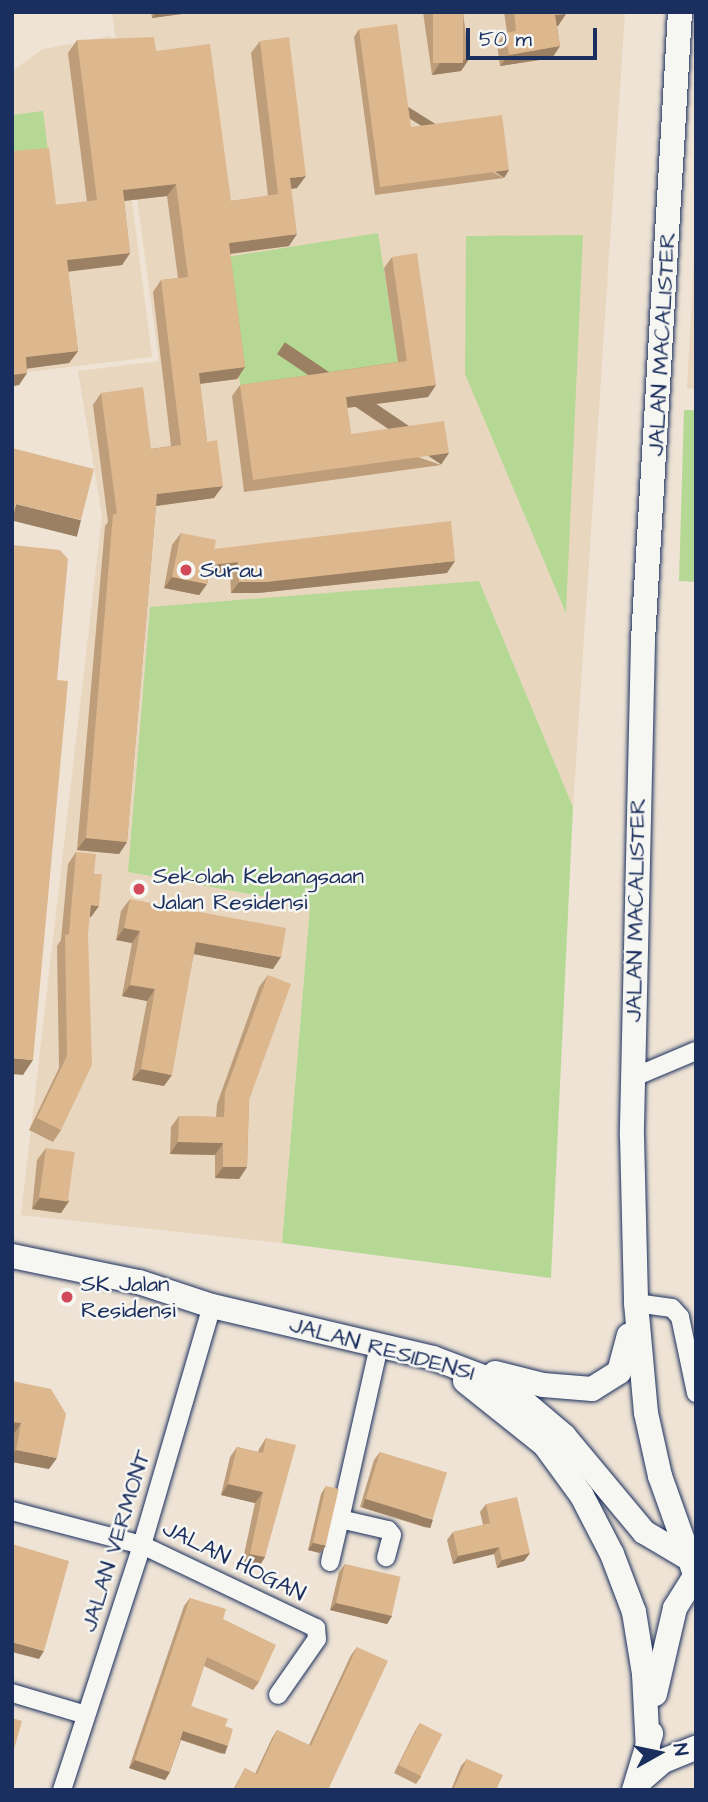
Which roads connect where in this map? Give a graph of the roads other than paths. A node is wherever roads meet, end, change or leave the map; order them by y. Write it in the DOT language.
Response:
graph roads {
  1 [pos="680,12"];
  2 [pos="696,1051"];
  3 [pos="632,1078"];
  4 [pos="12,1256"];
  5 [pos="636,1303"];
  6 [pos="212,1306"];
  7 [pos="379,1346"];
  8 [pos="433,1358"];
  9 [pos="696,1393"];
  10 [pos="663,1485"];
  11 [pos="12,1511"];
  12 [pos="340,1519"];
  13 [pos="696,1529"];
  14 [pos="142,1545"];
  15 [pos="386,1556"];
  16 [pos="330,1562"];
  17 [pos="694,1568"];
  18 [pos="12,1693"];
  19 [pos="278,1695"];
  20 [pos="86,1715"];
  21 [pos="696,1748"];
  22 [pos="648,1750"];
  23 [pos="636,1786"];
  24 [pos="62,1790"];
  1 -- 3 [label="main road, JALAN MACALISTER"];
  2 -- 3 [label="street"];
  3 -- 5 [label="main road, JALAN MACALISTER"];
  4 -- 6 [label="main road, JALAN RESIDENSI"];
  5 -- 8 [label="main road"];
  5 -- 9 [label="street"];
  5 -- 10 [label="main road, JALAN MACALISTER"];
  6 -- 7 [label="main road, JALAN RESIDENSI"];
  6 -- 14 [label="street, JALAN VERMONT"];
  7 -- 8 [label="main road, JALAN RESIDENSI"];
  7 -- 12 [label="street"];
  8 -- 17 [label="main road, JALAN RESIDENSI"];
  8 -- 22 [label="main road"];
  10 -- 13 [label="main road"];
  10 -- 17 [label="main road, JALAN MACALISTER"];
  11 -- 14 [label="street, JALAN HOGAN"];
  12 -- 15 [label="street"];
  12 -- 16 [label="street"];
  14 -- 19 [label="street, JALAN HOGAN"];
  14 -- 20 [label="street, JALAN VERMONT"];
  17 -- 22 [label="main road"];
  18 -- 20 [label="street"];
  20 -- 24 [label="street, JALAN VERMONT"];
  21 -- 23 [label="main road"];
  22 -- 23 [label="main road"];
}
